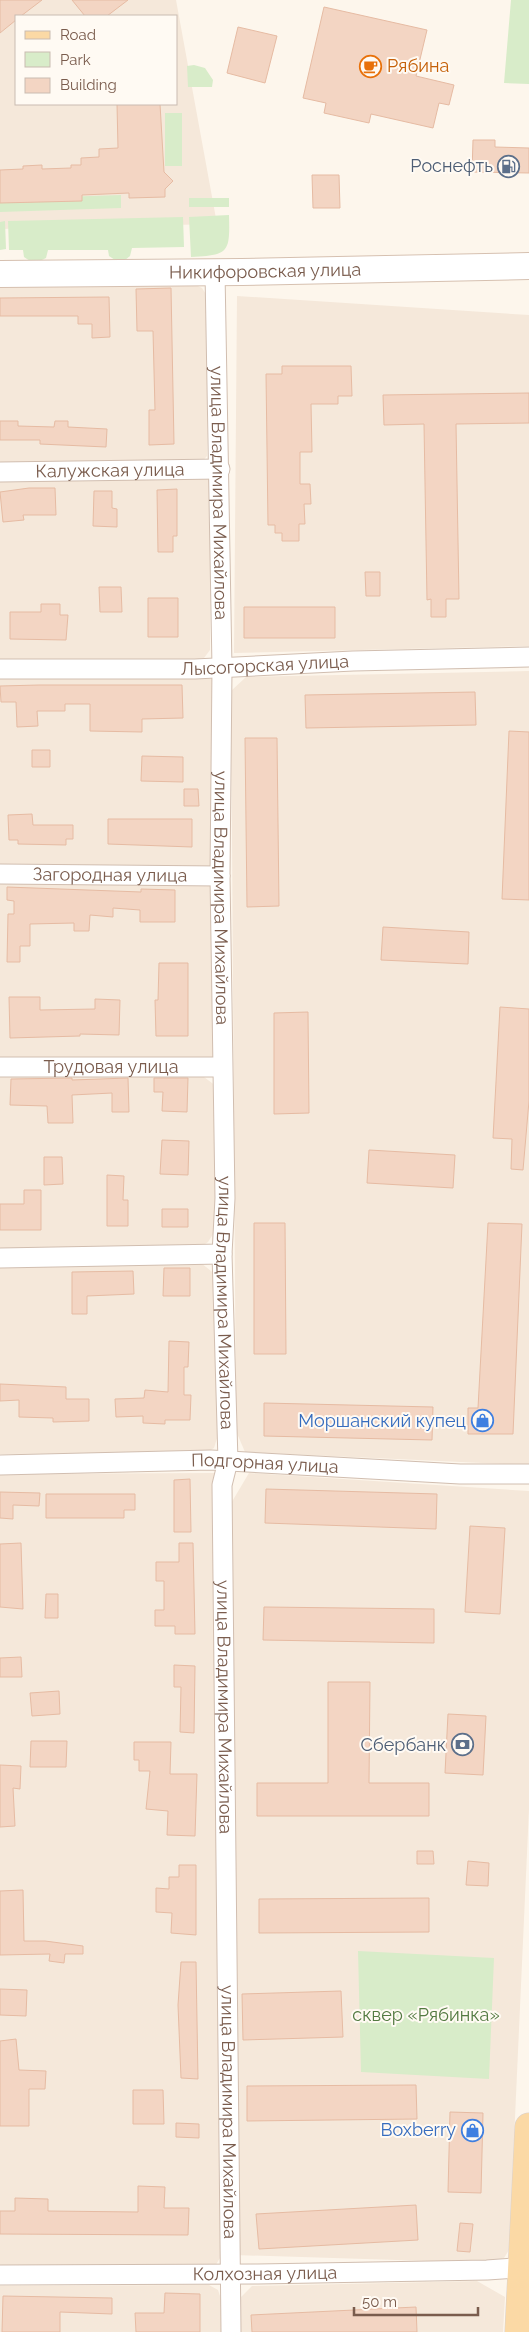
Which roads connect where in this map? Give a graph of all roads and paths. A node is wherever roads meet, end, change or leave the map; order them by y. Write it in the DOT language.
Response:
graph roads {
  1 [pos="529,266"];
  2 [pos="215,272"];
  3 [pos="0,274"];
  4 [pos="220,469"];
  5 [pos="0,472"];
  6 [pos="529,657"];
  7 [pos="222,668"];
  8 [pos="0,669"];
  9 [pos="0,874"];
  10 [pos="220,876"];
  11 [pos="0,1067"];
  12 [pos="222,1067"];
  13 [pos="222,1254"];
  14 [pos="0,1258"];
  15 [pos="228,1461"];
  16 [pos="0,1465"];
  17 [pos="529,1474"];
  18 [pos="529,2127"];
  19 [pos="526,2268"];
  20 [pos="231,2274"];
  21 [pos="0,2275"];
  22 [pos="230,2332"];
  23 [pos="519,2332"];
  1 -- 2 [label="main road, Никифоровская улица"];
  2 -- 3 [label="main road, Никифоровская улица"];
  2 -- 4 [label="street, улица Владимира Михайлова"];
  4 -- 5 [label="street, Калужская улица"];
  4 -- 7 [label="street, улица Владимира Михайлова"];
  6 -- 7 [label="street, Лысогорская улица"];
  7 -- 8 [label="street, Лысогорская улица"];
  7 -- 10 [label="street, улица Владимира Михайлова"];
  9 -- 10 [label="street, Загородная улица"];
  10 -- 12 [label="street, улица Владимира Михайлова"];
  11 -- 12 [label="street, Трудовая улица"];
  12 -- 13 [label="street, улица Владимира Михайлова"];
  13 -- 14 [label="street"];
  13 -- 15 [label="street, улица Владимира Михайлова"];
  15 -- 16 [label="street, Подгорная улица"];
  15 -- 17 [label="street, Подгорная улица"];
  15 -- 20 [label="street, улица Владимира Михайлова"];
  18 -- 19 [label="main road"];
  19 -- 20 [label="street, Колхозная улица"];
  19 -- 23 [label="main road"];
  20 -- 21 [label="street, Колхозная улица"];
  20 -- 22 [label="street, улица Владимира Михайлова"];
}
